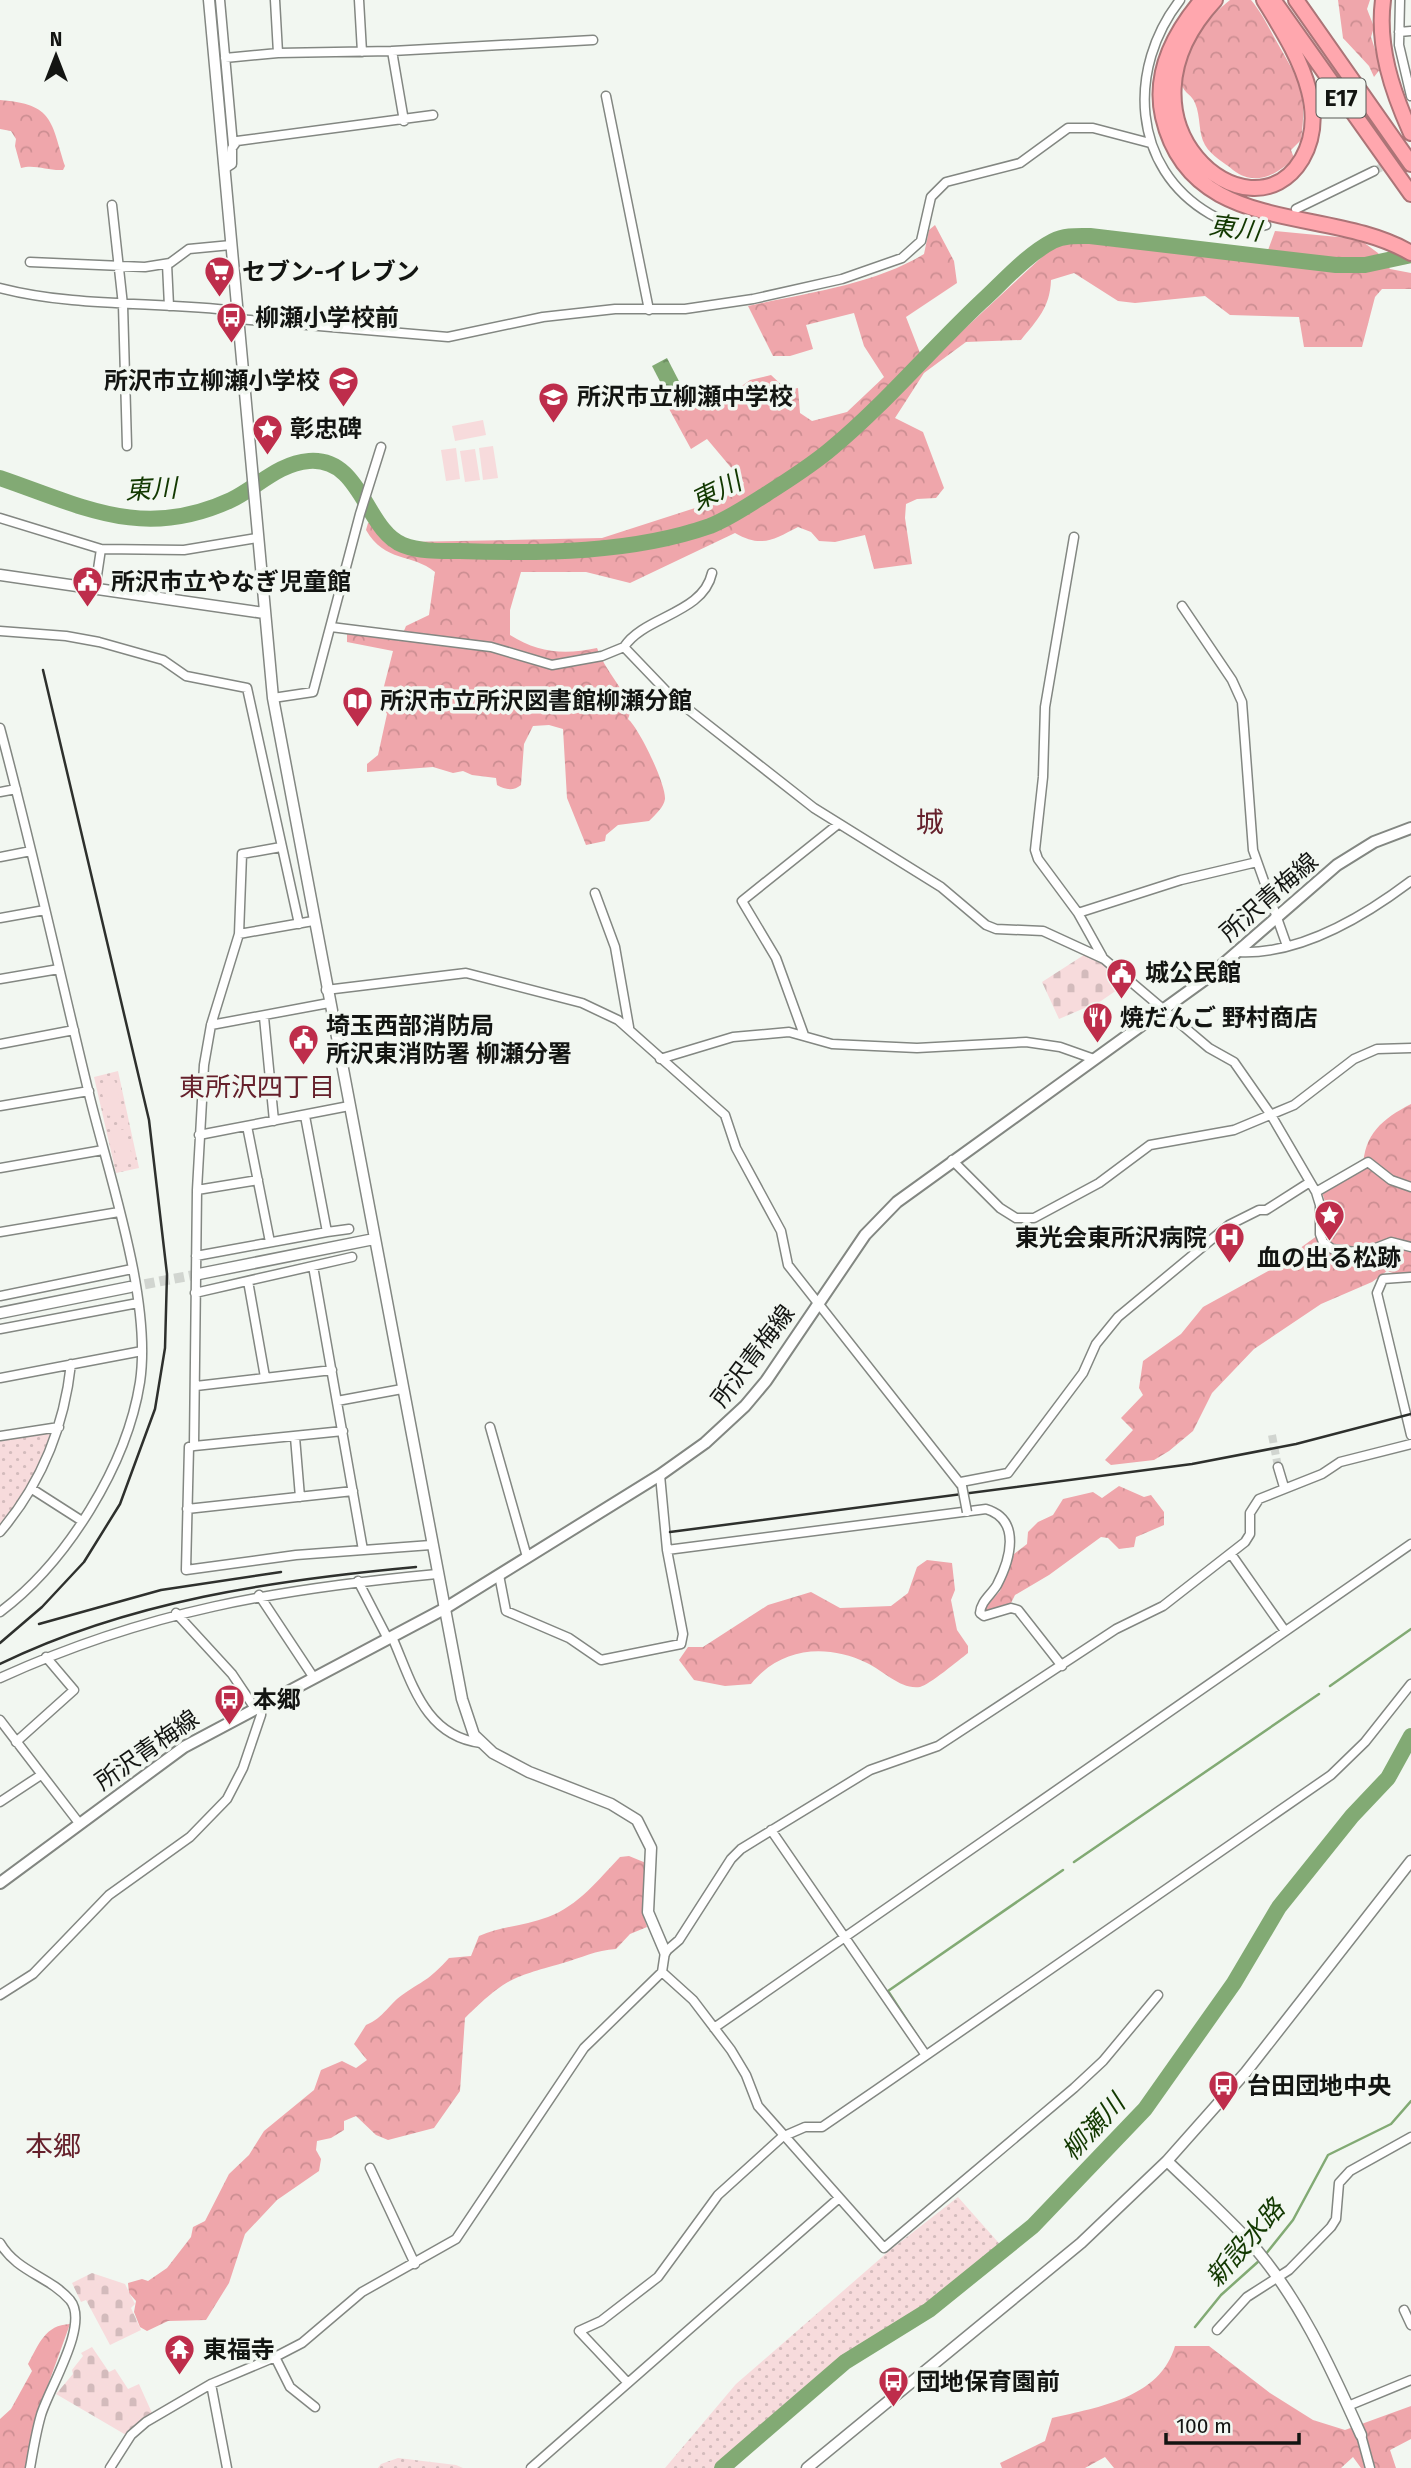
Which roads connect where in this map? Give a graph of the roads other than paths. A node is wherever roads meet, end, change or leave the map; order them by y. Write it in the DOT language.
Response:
graph roads {
  1 [pos="209,0"];
  2 [pos="220,0"];
  3 [pos="275,0"];
  4 [pos="359,0"];
  5 [pos="1180,0"];
  6 [pos="1202,0"];
  7 [pos="1215,0"];
  8 [pos="1264,0"];
  9 [pos="1273,0"];
  10 [pos="1296,0"];
  11 [pos="1382,0"];
  12 [pos="1400,0"];
  13 [pos="1411,31"];
  14 [pos="1399,32"];
  15 [pos="593,40"];
  16 [pos="392,51"];
  17 [pos="362,52"];
  18 [pos="278,53"];
  19 [pos="225,58"];
  20 [pos="606,96"];
  21 [pos="1411,96"];
  22 [pos="433,115"];
  23 [pos="404,121"];
  24 [pos="1411,132"];
  25 [pos="1150,143"];
  26 [pos="233,145"];
  27 [pos="1411,164"];
  28 [pos="224,169"];
  29 [pos="1374,171"];
  30 [pos="1411,194"];
  31 [pos="113,205"];
  32 [pos="1296,209"];
  33 [pos="1266,225"];
  34 [pos="232,245"];
  35 [pos="1411,253"];
  36 [pos="30,262"];
  37 [pos="167,264"];
  38 [pos="120,267"];
  39 [pos="0,288"];
  40 [pos="123,305"];
  41 [pos="169,306"];
  42 [pos="649,310"];
  43 [pos="237,315"];
  44 [pos="127,446"];
  45 [pos="381,447"];
  46 [pos="0,519"];
  47 [pos="1074,537"];
  48 [pos="257,538"];
  49 [pos="101,549"];
  50 [pos="712,573"];
  51 [pos="0,575"];
  52 [pos="95,589"];
  53 [pos="1182,606"];
  54 [pos="264,613"];
  55 [pos="331,627"];
  56 [pos="0,631"];
  57 [pos="624,647"];
  58 [pos="273,698"];
  59 [pos="0,731"];
  60 [pos="16,789"];
  61 [pos="0,792"];
  62 [pos="836,825"];
  63 [pos="1411,828"];
  64 [pos="281,848"];
  65 [pos="31,851"];
  66 [pos="0,856"];
  67 [pos="1257,862"];
  68 [pos="1408,884"];
  69 [pos="595,893"];
  70 [pos="1411,894"];
  71 [pos="45,910"];
  72 [pos="1078,913"];
  73 [pos="0,918"];
  74 [pos="1275,919"];
  75 [pos="313,921"];
  76 [pos="299,924"];
  77 [pos="239,934"];
  78 [pos="1287,946"];
  79 [pos="1239,951"];
  80 [pos="1104,958"];
  81 [pos="59,969"];
  82 [pos="0,979"];
  83 [pos="326,990"];
  84 [pos="329,1003"];
  85 [pos="1165,1008"];
  86 [pos="264,1017"];
  87 [pos="211,1025"];
  88 [pos="629,1027"];
  89 [pos="74,1030"];
  90 [pos="804,1035"];
  91 [pos="0,1044"];
  92 [pos="1411,1048"];
  93 [pos="660,1059"];
  94 [pos="1094,1059"];
  95 [pos="89,1091"];
  96 [pos="0,1106"];
  97 [pos="349,1106"];
  98 [pos="1271,1115"];
  99 [pos="305,1116"];
  100 [pos="274,1121"];
  101 [pos="247,1126"];
  102 [pos="199,1135"];
  103 [pos="103,1150"];
  104 [pos="952,1160"];
  105 [pos="0,1168"];
  106 [pos="258,1180"];
  107 [pos="1310,1182"];
  108 [pos="1411,1187"];
  109 [pos="197,1190"];
  110 [pos="1316,1192"];
  111 [pos="118,1212"];
  112 [pos="349,1229"];
  113 [pos="0,1232"];
  114 [pos="327,1232"];
  115 [pos="374,1239"];
  116 [pos="270,1242"];
  117 [pos="1411,1247"];
  118 [pos="196,1256"];
  119 [pos="352,1257"];
  120 [pos="313,1266"];
  121 [pos="132,1269"];
  122 [pos="199,1274"];
  123 [pos="1411,1277"];
  124 [pos="248,1281"];
  125 [pos="130,1287"];
  126 [pos="195,1293"];
  127 [pos="0,1296"];
  128 [pos="138,1303"];
  129 [pos="818,1304"];
  130 [pos="0,1313"];
  131 [pos="0,1329"];
  132 [pos="142,1351"];
  133 [pos="71,1364"];
  134 [pos="332,1370"];
  135 [pos="265,1377"];
  136 [pos="0,1378"];
  137 [pos="195,1386"];
  138 [pos="402,1389"];
  139 [pos="337,1401"];
  140 [pos="59,1427"];
  141 [pos="490,1427"];
  142 [pos="343,1431"];
  143 [pos="1411,1435"];
  144 [pos="0,1436"];
  145 [pos="295,1437"];
  146 [pos="1411,1444"];
  147 [pos="194,1446"];
  148 [pos="1278,1467"];
  149 [pos="660,1475"];
  150 [pos="961,1484"];
  151 [pos="1284,1487"];
  152 [pos="32,1489"];
  153 [pos="354,1491"];
  154 [pos="300,1497"];
  155 [pos="187,1510"];
  156 [pos="967,1513"];
  157 [pos="82,1521"];
  158 [pos="0,1532"];
  159 [pos="1411,1544"];
  160 [pos="432,1545"];
  161 [pos="363,1550"];
  162 [pos="667,1550"];
  163 [pos="1231,1554"];
  164 [pos="527,1557"];
  165 [pos="437,1574"];
  166 [pos="499,1575"];
  167 [pos="358,1581"];
  168 [pos="259,1595"];
  169 [pos="444,1609"];
  170 [pos="0,1612"];
  171 [pos="176,1613"];
  172 [pos="1285,1632"];
  173 [pos="390,1638"];
  174 [pos="46,1657"];
  175 [pos="1062,1666"];
  176 [pos="0,1678"];
  177 [pos="314,1678"];
  178 [pos="1411,1684"];
  179 [pos="258,1705"];
  180 [pos="0,1720"];
  181 [pos="3,1732"];
  182 [pos="16,1742"];
  183 [pos="481,1743"];
  184 [pos="41,1775"];
  185 [pos="0,1802"];
  186 [pos="79,1823"];
  187 [pos="771,1830"];
  188 [pos="1411,1861"];
  189 [pos="0,1883"];
  190 [pos="844,1937"];
  191 [pos="665,1952"];
  192 [pos="662,1972"];
  193 [pos="0,1995"];
  194 [pos="1158,1996"];
  195 [pos="714,2028"];
  196 [pos="925,2054"];
  197 [pos="786,2136"];
  198 [pos="1411,2137"];
  199 [pos="1167,2161"];
  200 [pos="370,2168"];
  201 [pos="839,2198"];
  202 [pos="0,2243"];
  203 [pos="415,2263"];
  204 [pos="1277,2279"];
  205 [pos="1404,2309"];
  206 [pos="1411,2325"];
  207 [pos="1217,2330"];
  208 [pos="275,2357"];
  209 [pos="1411,2380"];
  210 [pos="628,2383"];
  211 [pos="211,2384"];
  212 [pos="1348,2406"];
  213 [pos="315,2407"];
  214 [pos="1361,2435"];
  215 [pos="30,2468"];
  216 [pos="110,2468"];
  217 [pos="227,2468"];
  218 [pos="531,2468"];
  219 [pos="807,2468"];
  220 [pos="1370,2468"];
  1 -- 28 [label="street"];
  2 -- 19 [label="street"];
  3 -- 18 [label="street"];
  4 -- 17 [label="street"];
  5 -- 25 [label="street"];
  6 -- 35 [label="highway"];
  7 -- 8 [label="highway"];
  9 -- 30 [label="highway, E17"];
  10 -- 27 [label="highway, E17"];
  11 -- 24 [label="highway"];
  12 -- 14 [label="street"];
  13 -- 14 [label="street"];
  14 -- 21 [label="street"];
  15 -- 16 [label="street"];
  16 -- 17 [label="street"];
  16 -- 23 [label="street"];
  17 -- 18 [label="street"];
  18 -- 19 [label="street"];
  19 -- 26 [label="street"];
  20 -- 42 [label="street"];
  22 -- 23 [label="street"];
  23 -- 26 [label="street"];
  25 -- 33 [label="street"];
  25 -- 42 [label="street"];
  26 -- 28 [label="street"];
  28 -- 34 [label="street"];
  29 -- 32 [label="street"];
  31 -- 38 [label="street"];
  34 -- 37 [label="street"];
  34 -- 43 [label="street"];
  36 -- 38 [label="street"];
  37 -- 38 [label="street"];
  37 -- 41 [label="street"];
  38 -- 40 [label="street"];
  39 -- 40 [label="street"];
  40 -- 41 [label="street"];
  40 -- 44 [label="street"];
  41 -- 43 [label="street"];
  42 -- 43 [label="street"];
  43 -- 48 [label="street"];
  45 -- 55 [label="street"];
  46 -- 49 [label="street"];
  47 -- 72 [label="street"];
  48 -- 49 [label="street"];
  48 -- 54 [label="street"];
  49 -- 52 [label="street"];
  50 -- 57 [label="street"];
  51 -- 52 [label="street"];
  52 -- 54 [label="street"];
  53 -- 67 [label="street"];
  54 -- 58 [label="street"];
  55 -- 57 [label="street"];
  55 -- 58 [label="street"];
  56 -- 64 [label="street"];
  57 -- 62 [label="street"];
  58 -- 75 [label="street"];
  59 -- 60 [label="street"];
  60 -- 61 [label="street"];
  60 -- 65 [label="street"];
  62 -- 80 [label="street"];
  62 -- 90 [label="street"];
  63 -- 74 [label="main road, 所沢青梅線"];
  64 -- 76 [label="street"];
  64 -- 77 [label="street"];
  65 -- 66 [label="street"];
  65 -- 71 [label="street"];
  67 -- 72 [label="street"];
  67 -- 74 [label="street"];
  68 -- 70 [label="street"];
  68 -- 78 [label="street"];
  69 -- 88 [label="street"];
  71 -- 73 [label="street"];
  71 -- 81 [label="street"];
  72 -- 80 [label="street"];
  74 -- 78 [label="street"];
  74 -- 79 [label="main road, 所沢青梅線"];
  75 -- 76 [label="street"];
  75 -- 83 [label="street"];
  76 -- 77 [label="street"];
  77 -- 87 [label="street"];
  78 -- 79 [label="street"];
  79 -- 85 [label="main road, 所沢青梅線"];
  80 -- 85 [label="street"];
  81 -- 82 [label="street"];
  81 -- 89 [label="street"];
  83 -- 84 [label="street"];
  83 -- 88 [label="street"];
  84 -- 86 [label="street"];
  84 -- 97 [label="street"];
  85 -- 94 [label="main road, 所沢青梅線"];
  85 -- 98 [label="street"];
  86 -- 87 [label="street"];
  86 -- 100 [label="street"];
  87 -- 102 [label="street"];
  88 -- 93 [label="street"];
  89 -- 91 [label="street"];
  89 -- 95 [label="street"];
  90 -- 93 [label="street"];
  90 -- 94 [label="street"];
  92 -- 98 [label="street"];
  93 -- 129 [label="street"];
  94 -- 104 [label="main road, 所沢青梅線"];
  95 -- 96 [label="street"];
  95 -- 103 [label="street"];
  97 -- 99 [label="street"];
  97 -- 115 [label="street"];
  98 -- 104 [label="street"];
  98 -- 107 [label="street"];
  99 -- 100 [label="street"];
  99 -- 114 [label="street"];
  100 -- 101 [label="street"];
  101 -- 102 [label="street"];
  101 -- 106 [label="street"];
  102 -- 109 [label="street"];
  103 -- 105 [label="street"];
  103 -- 111 [label="street"];
  104 -- 129 [label="main road, 所沢青梅線"];
  106 -- 109 [label="street"];
  106 -- 116 [label="street"];
  107 -- 110 [label="street"];
  107 -- 150 [label="street"];
  108 -- 110 [label="street"];
  109 -- 118 [label="street"];
  110 -- 117 [label="street"];
  111 -- 113 [label="street"];
  111 -- 121 [label="street"];
  112 -- 114 [label="street"];
  114 -- 116 [label="street"];
  115 -- 122 [label="street"];
  115 -- 138 [label="street"];
  116 -- 118 [label="street"];
  118 -- 126 [label="street"];
  119 -- 120 [label="street"];
  120 -- 124 [label="street"];
  120 -- 134 [label="street"];
  121 -- 127 [label="street"];
  121 -- 128 [label="street"];
  123 -- 143 [label="street"];
  124 -- 126 [label="street"];
  124 -- 135 [label="street"];
  125 -- 130 [label="street"];
  126 -- 137 [label="street"];
  128 -- 131 [label="street"];
  128 -- 132 [label="street"];
  129 -- 149 [label="main road, 所沢青梅線"];
  129 -- 150 [label="street"];
  132 -- 133 [label="street"];
  132 -- 157 [label="street"];
  133 -- 136 [label="street"];
  133 -- 140 [label="street"];
  134 -- 135 [label="street"];
  134 -- 139 [label="street"];
  135 -- 137 [label="street"];
  137 -- 147 [label="street"];
  138 -- 139 [label="street"];
  138 -- 160 [label="street"];
  139 -- 142 [label="street"];
  140 -- 144 [label="street"];
  140 -- 152 [label="street"];
  141 -- 164 [label="street"];
  142 -- 145 [label="street"];
  142 -- 153 [label="street"];
  145 -- 147 [label="street"];
  145 -- 154 [label="street"];
  146 -- 151 [label="street"];
  147 -- 155 [label="street"];
  148 -- 151 [label="street"];
  149 -- 162 [label="street"];
  149 -- 164 [label="main road, 所沢青梅線"];
  150 -- 156 [label="street, bridge"];
  151 -- 163 [label="street"];
  152 -- 157 [label="street"];
  152 -- 158 [label="street"];
  153 -- 154 [label="street"];
  153 -- 161 [label="street"];
  154 -- 155 [label="street"];
  155 -- 161 [label="street"];
  156 -- 162 [label="street"];
  156 -- 175 [label="street"];
  157 -- 170 [label="street"];
  159 -- 172 [label="street"];
  160 -- 161 [label="street"];
  160 -- 165 [label="street"];
  162 -- 166 [label="street"];
  163 -- 172 [label="street"];
  163 -- 175 [label="street"];
  164 -- 166 [label="main road, 所沢青梅線"];
  165 -- 167 [label="street"];
  165 -- 169 [label="street"];
  166 -- 169 [label="main road, 所沢青梅線"];
  167 -- 168 [label="street"];
  167 -- 173 [label="street"];
  168 -- 171 [label="street"];
  168 -- 177 [label="street"];
  169 -- 173 [label="main road, 所沢青梅線"];
  169 -- 183 [label="street"];
  171 -- 174 [label="street"];
  171 -- 179 [label="street"];
  172 -- 190 [label="street"];
  173 -- 177 [label="main road, 所沢青梅線"];
  173 -- 183 [label="street"];
  174 -- 176 [label="street"];
  174 -- 182 [label="street"];
  175 -- 187 [label="street"];
  177 -- 179 [label="main road, 所沢青梅線"];
  178 -- 196 [label="street"];
  179 -- 186 [label="main road, 所沢青梅線"];
  179 -- 193 [label="street"];
  180 -- 181 [label="street"];
  181 -- 182 [label="street"];
  182 -- 184 [label="street"];
  183 -- 191 [label="street"];
  184 -- 185 [label="street"];
  184 -- 186 [label="street"];
  186 -- 189 [label="main road, 所沢青梅線"];
  187 -- 190 [label="street"];
  187 -- 191 [label="street"];
  188 -- 199 [label="street"];
  190 -- 195 [label="street"];
  190 -- 196 [label="street"];
  191 -- 192 [label="street"];
  192 -- 195 [label="street"];
  192 -- 203 [label="street"];
  194 -- 201 [label="street"];
  195 -- 197 [label="street"];
  196 -- 197 [label="street"];
  197 -- 201 [label="street"];
  197 -- 210 [label="street"];
  198 -- 204 [label="street"];
  199 -- 204 [label="street"];
  199 -- 219 [label="street"];
  200 -- 203 [label="street"];
  201 -- 210 [label="street"];
  202 -- 215 [label="street"];
  203 -- 208 [label="street"];
  204 -- 207 [label="street"];
  204 -- 212 [label="street"];
  205 -- 206 [label="street"];
  208 -- 211 [label="street"];
  208 -- 213 [label="street"];
  209 -- 212 [label="street"];
  210 -- 218 [label="street"];
  211 -- 216 [label="street"];
  211 -- 217 [label="street"];
  212 -- 214 [label="street"];
  214 -- 220 [label="street"];
}
